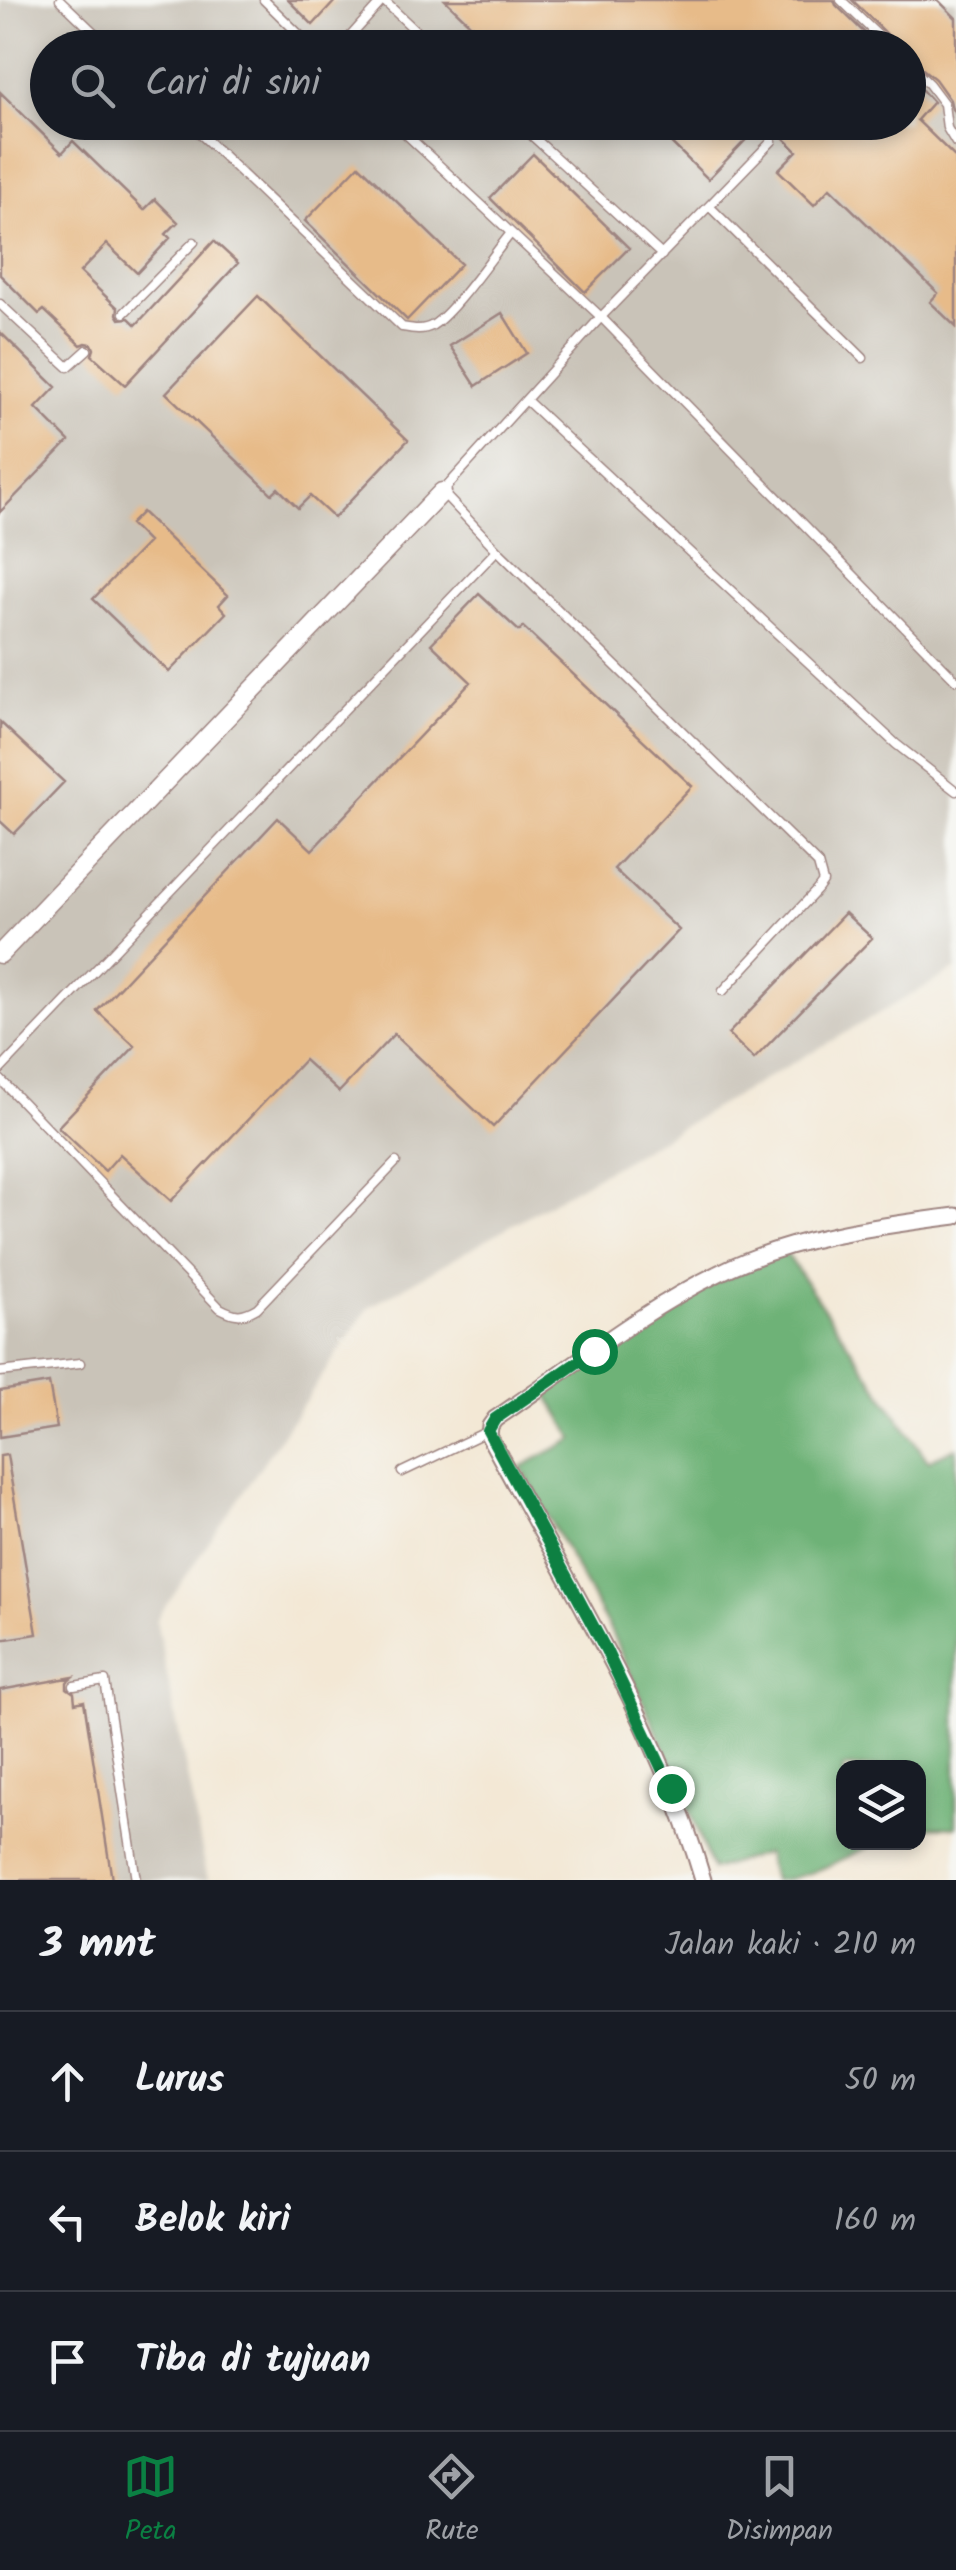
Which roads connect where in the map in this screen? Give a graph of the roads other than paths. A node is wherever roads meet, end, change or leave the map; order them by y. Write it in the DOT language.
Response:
graph roads {
  1 [pos="60,0"];
  2 [pos="264,0"];
  3 [pos="383,0"];
  4 [pos="841,0"];
  5 [pos="91,30"];
  6 [pos="295,30"];
  7 [pos="356,30"];
  8 [pos="415,30"];
  9 [pos="872,30"];
  10 [pos="926,81"];
  11 [pos="207,140"];
  12 [pos="412,140"];
  13 [pos="537,140"];
  14 [pos="772,141"];
  15 [pos="956,143"];
  16 [pos="709,206"];
  17 [pos="511,233"];
  18 [pos="194,242"];
  19 [pos="662,254"];
  20 [pos="0,304"];
  21 [pos="124,313"];
  22 [pos="601,317"];
  23 [pos="86,350"];
  24 [pos="863,358"];
  25 [pos="526,400"];
  26 [pos="442,492"];
  27 [pos="497,550"];
  28 [pos="956,680"];
  29 [pos="956,791"];
  30 [pos="0,954"];
  31 [pos="723,991"];
  32 [pos="0,1070"];
  33 [pos="0,1080"];
  34 [pos="396,1162"];
  35 [pos="956,1216"];
  36 [pos="80,1363"];
  37 [pos="0,1372"];
  38 [pos="488,1431"];
  39 [pos="402,1472"];
  40 [pos="74,1686"];
  41 [pos="136,1880"];
  42 [pos="704,1880"];
  1 -- 5 [label="lane"];
  2 -- 6 [label="lane"];
  3 -- 7 [label="lane"];
  3 -- 8 [label="lane"];
  4 -- 9 [label="lane"];
  10 -- 15 [label="lane"];
  11 -- 17 [label="lane"];
  12 -- 17 [label="lane"];
  13 -- 19 [label="lane"];
  14 -- 16 [label="lane"];
  16 -- 19 [label="lane"];
  16 -- 24 [label="lane"];
  17 -- 22 [label="lane"];
  18 -- 21 [label="lane"];
  19 -- 22 [label="lane"];
  20 -- 23 [label="lane"];
  22 -- 25 [label="lane"];
  22 -- 28 [label="lane"];
  25 -- 26 [label="lane"];
  25 -- 29 [label="lane"];
  26 -- 27 [label="lane"];
  26 -- 30 [label="street"];
  27 -- 31 [label="lane"];
  27 -- 32 [label="lane"];
  33 -- 34 [label="lane"];
  35 -- 38 [label="street"];
  36 -- 37 [label="lane"];
  38 -- 39 [label="lane"];
  38 -- 42 [label="street"];
  40 -- 41 [label="lane"];
}
